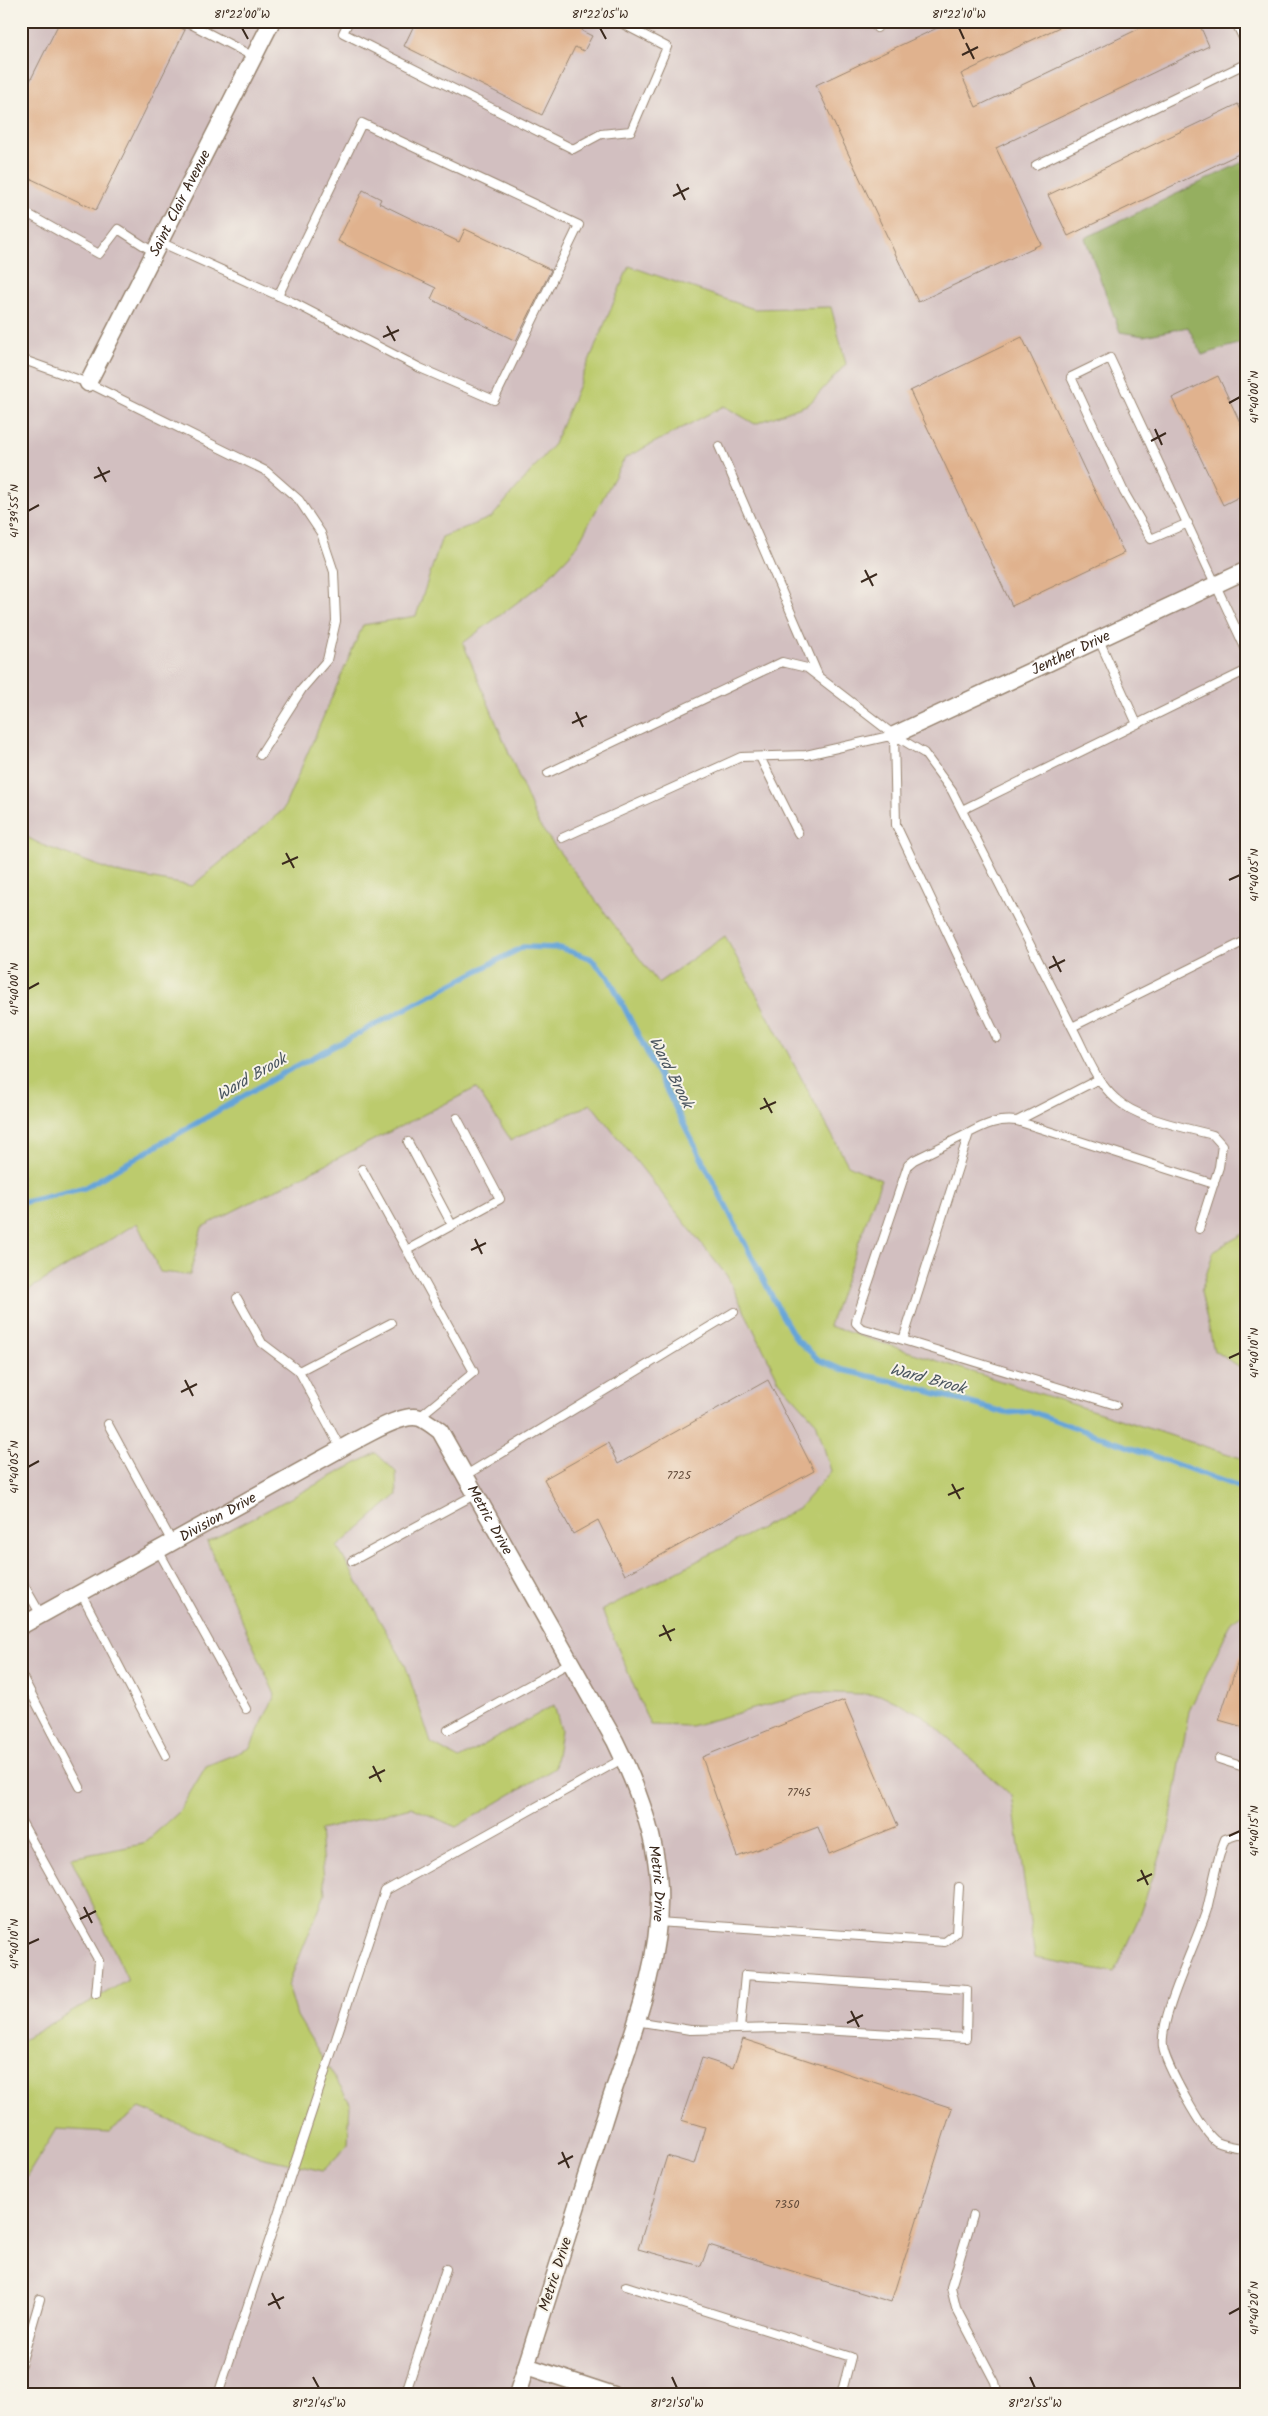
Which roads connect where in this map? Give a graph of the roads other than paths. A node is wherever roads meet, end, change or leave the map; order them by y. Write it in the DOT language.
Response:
graph roads {
  1 [pos="185,21"];
  2 [pos="272,21"];
  3 [pos="349,21"];
  4 [pos="617,21"];
  5 [pos="1235,21"];
  6 [pos="1247,46"];
  7 [pos="254,57"];
  8 [pos="1247,63"];
  9 [pos="1036,165"];
  10 [pos="21,210"];
  11 [pos="157,247"];
  12 [pos="278,296"];
  13 [pos="21,358"];
  14 [pos="88,383"];
  15 [pos="720,446"];
  16 [pos="1188,523"];
  17 [pos="1247,570"];
  18 [pos="1216,585"];
  19 [pos="1100,640"];
  20 [pos="1247,652"];
  21 [pos="1247,670"];
  22 [pos="819,677"];
  23 [pos="1138,724"];
  24 [pos="894,735"];
  25 [pos="260,755"];
  26 [pos="760,757"];
  27 [pos="548,773"];
  28 [pos="962,810"];
  29 [pos="798,833"];
  30 [pos="562,838"];
  31 [pos="1247,940"];
  32 [pos="1072,1027"];
  33 [pos="997,1038"];
  34 [pos="1099,1079"];
  35 [pos="456,1118"];
  36 [pos="1017,1121"];
  37 [pos="969,1133"];
  38 [pos="408,1142"];
  39 [pos="362,1169"];
  40 [pos="1214,1184"];
  41 [pos="452,1225"];
  42 [pos="1199,1228"];
  43 [pos="407,1250"];
  44 [pos="237,1298"];
  45 [pos="734,1312"];
  46 [pos="391,1323"];
  47 [pos="903,1340"];
  48 [pos="299,1371"];
  49 [pos="1116,1405"];
  50 [pos="418,1418"];
  51 [pos="108,1424"];
  52 [pos="341,1449"];
  53 [pos="466,1475"];
  54 [pos="476,1494"];
  55 [pos="165,1546"];
  56 [pos="352,1561"];
  57 [pos="21,1580"];
  58 [pos="81,1593"];
  59 [pos="41,1615"];
  60 [pos="21,1626"];
  61 [pos="571,1662"];
  62 [pos="21,1674"];
  63 [pos="246,1709"];
  64 [pos="448,1730"];
  65 [pos="166,1756"];
  66 [pos="624,1758"];
  67 [pos="1219,1759"];
  68 [pos="1247,1768"];
  69 [pos="80,1787"];
  70 [pos="21,1821"];
  71 [pos="1247,1836"];
  72 [pos="959,1887"];
  73 [pos="658,1922"];
  74 [pos="96,1994"];
  75 [pos="636,2021"];
  76 [pos="740,2029"];
  77 [pos="1247,2149"];
  78 [pos="973,2215"];
  79 [pos="446,2269"];
  80 [pos="626,2286"];
  81 [pos="40,2299"];
  82 [pos="21,2364"];
  83 [pos="526,2366"];
  84 [pos="218,2395"];
  85 [pos="405,2395"];
  86 [pos="516,2395"];
  87 [pos="614,2395"];
  88 [pos="841,2395"];
  89 [pos="998,2395"];
  1 -- 7 [label="lane"];
  2 -- 7 [label="street, Saint Clair Avenue"];
  3 -- 4 [label="lane"];
  5 -- 6 [label="lane"];
  7 -- 11 [label="street, Saint Clair Avenue"];
  8 -- 9 [label="lane"];
  10 -- 11 [label="lane"];
  11 -- 12 [label="lane"];
  11 -- 14 [label="street, Saint Clair Avenue"];
  12 -- 12 [label="lane"];
  13 -- 14 [label="lane"];
  14 -- 25 [label="lane"];
  15 -- 22 [label="lane"];
  16 -- 16 [label="lane"];
  16 -- 18 [label="lane"];
  17 -- 18 [label="street, Jenther Drive"];
  18 -- 19 [label="street, Jenther Drive"];
  18 -- 20 [label="lane"];
  19 -- 23 [label="lane"];
  19 -- 24 [label="street, Jenther Drive"];
  21 -- 23 [label="lane"];
  22 -- 24 [label="lane"];
  22 -- 27 [label="lane"];
  23 -- 28 [label="lane"];
  24 -- 26 [label="lane"];
  24 -- 28 [label="lane"];
  24 -- 33 [label="lane"];
  26 -- 29 [label="lane"];
  26 -- 30 [label="lane"];
  28 -- 32 [label="lane"];
  31 -- 32 [label="lane"];
  32 -- 34 [label="lane"];
  34 -- 36 [label="lane"];
  34 -- 40 [label="lane"];
  35 -- 41 [label="lane"];
  36 -- 37 [label="lane"];
  36 -- 40 [label="lane"];
  37 -- 47 [label="lane"];
  37 -- 47 [label="lane"];
  38 -- 41 [label="lane"];
  39 -- 43 [label="lane"];
  40 -- 42 [label="lane"];
  41 -- 43 [label="lane"];
  43 -- 50 [label="lane"];
  44 -- 48 [label="lane"];
  45 -- 53 [label="lane"];
  46 -- 48 [label="lane"];
  47 -- 49 [label="lane"];
  48 -- 52 [label="lane"];
  50 -- 52 [label="street, Division Drive"];
  50 -- 53 [label="street, Metric Drive"];
  51 -- 55 [label="lane"];
  52 -- 55 [label="street, Division Drive"];
  53 -- 54 [label="street, Metric Drive"];
  54 -- 56 [label="lane"];
  54 -- 61 [label="street, Metric Drive"];
  55 -- 58 [label="street, Division Drive"];
  55 -- 63 [label="lane"];
  57 -- 59 [label="lane"];
  58 -- 59 [label="street, Division Drive"];
  58 -- 65 [label="lane"];
  59 -- 60 [label="street, Division Drive"];
  61 -- 64 [label="lane"];
  61 -- 66 [label="street, Metric Drive"];
  62 -- 69 [label="lane"];
  66 -- 73 [label="street, Metric Drive"];
  66 -- 84 [label="lane"];
  67 -- 68 [label="lane"];
  70 -- 74 [label="lane"];
  71 -- 77 [label="lane"];
  72 -- 73 [label="lane"];
  73 -- 75 [label="street, Metric Drive"];
  75 -- 76 [label="lane"];
  75 -- 83 [label="street, Metric Drive"];
  76 -- 76 [label="lane"];
  78 -- 89 [label="lane"];
  79 -- 85 [label="lane"];
  80 -- 88 [label="lane"];
  81 -- 82 [label="lane"];
  83 -- 86 [label="street, Metric Drive"];
  83 -- 87 [label="street"];
}
